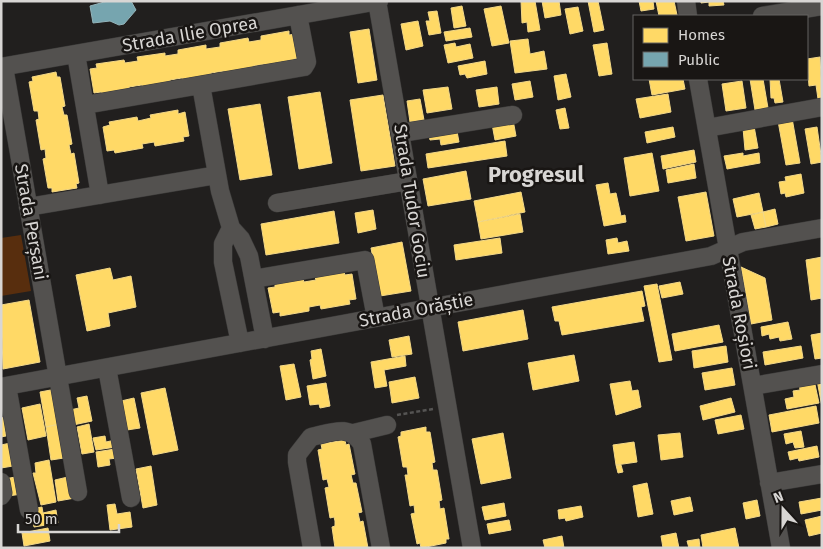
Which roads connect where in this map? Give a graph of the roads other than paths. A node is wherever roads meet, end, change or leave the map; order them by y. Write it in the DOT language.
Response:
graph roads {
  1 [pos="378,1"];
  2 [pos="686,1"];
  3 [pos="822,6"];
  4 [pos="298,15"];
  5 [pos="688,15"];
  6 [pos="768,15"];
  7 [pos="76,54"];
  8 [pos="3,67"];
  9 [pos="698,80"];
  10 [pos="201,85"];
  11 [pos="85,105"];
  12 [pos="822,107"];
  13 [pos="513,115"];
  14 [pos="707,128"];
  15 [pos="401,133"];
  16 [pos="216,175"];
  17 [pos="408,181"];
  18 [pos="100,195"];
  19 [pos="277,203"];
  20 [pos="28,207"];
  21 [pos="231,228"];
  22 [pos="822,228"];
  23 [pos="727,250"];
  24 [pos="254,279"];
  25 [pos="430,308"];
  26 [pos="376,318"];
  27 [pos="265,339"];
  28 [pos="240,343"];
  29 [pos="107,368"];
  30 [pos="822,374"];
  31 [pos="58,377"];
  32 [pos="752,386"];
  33 [pos="4,387"];
  34 [pos="387,425"];
  35 [pos="354,433"];
  36 [pos="822,474"];
  37 [pos="1,482"];
  38 [pos="770,484"];
  39 [pos="78,492"];
  40 [pos="1,496"];
  41 [pos="131,498"];
  42 [pos="29,510"];
  43 [pos="312,548"];
  44 [pos="381,548"];
  45 [pos="472,548"];
  46 [pos="781,548"];
  1 -- 4 [label="street, Strada Ilie Oprea"];
  1 -- 15 [label="street, Strada Tudor Gociu"];
  2 -- 5 [label="street"];
  3 -- 6 [label="street"];
  4 -- 7 [label="street, Strada Ilie Oprea"];
  4 -- 10 [label="street"];
  7 -- 8 [label="street, Strada Ilie Oprea"];
  7 -- 11 [label="street"];
  8 -- 20 [label="street, Strada Perșani"];
  9 -- 14 [label="street, Strada Roșiori"];
  10 -- 11 [label="street"];
  10 -- 16 [label="street"];
  11 -- 18 [label="street"];
  12 -- 14 [label="street"];
  13 -- 15 [label="street"];
  14 -- 23 [label="street, Strada Roșiori"];
  15 -- 17 [label="street, Strada Tudor Gociu"];
  16 -- 18 [label="street"];
  16 -- 21 [label="street"];
  17 -- 19 [label="street"];
  17 -- 25 [label="street, Strada Tudor Gociu"];
  18 -- 20 [label="street"];
  20 -- 31 [label="street, Strada Perșani"];
  21 -- 24 [label="street"];
  21 -- 28 [label="street"];
  22 -- 23 [label="street, Strada Orăștie"];
  23 -- 25 [label="street, Strada Orăștie"];
  23 -- 32 [label="street, Strada Roșiori"];
  24 -- 26 [label="street"];
  24 -- 27 [label="street"];
  25 -- 26 [label="street, Strada Orăștie"];
  25 -- 45 [label="street, Strada Tudor Gociu"];
  26 -- 27 [label="street, Strada Orăștie"];
  27 -- 28 [label="street, Strada Orăștie"];
  28 -- 29 [label="street, Strada Orăștie"];
  29 -- 31 [label="street, Strada Orăștie"];
  29 -- 41 [label="street"];
  30 -- 32 [label="street"];
  31 -- 33 [label="street, Strada Orăștie"];
  31 -- 39 [label="street, Strada Perșani"];
  32 -- 38 [label="street, Strada Roșiori"];
  33 -- 42 [label="street, Strada Orăștie"];
  34 -- 35 [label="street"];
  35 -- 43 [label="street"];
  35 -- 44 [label="street"];
  36 -- 38 [label="street"];
  37 -- 40 [label="street"];
  38 -- 46 [label="street, Strada Roșiori"];
}
